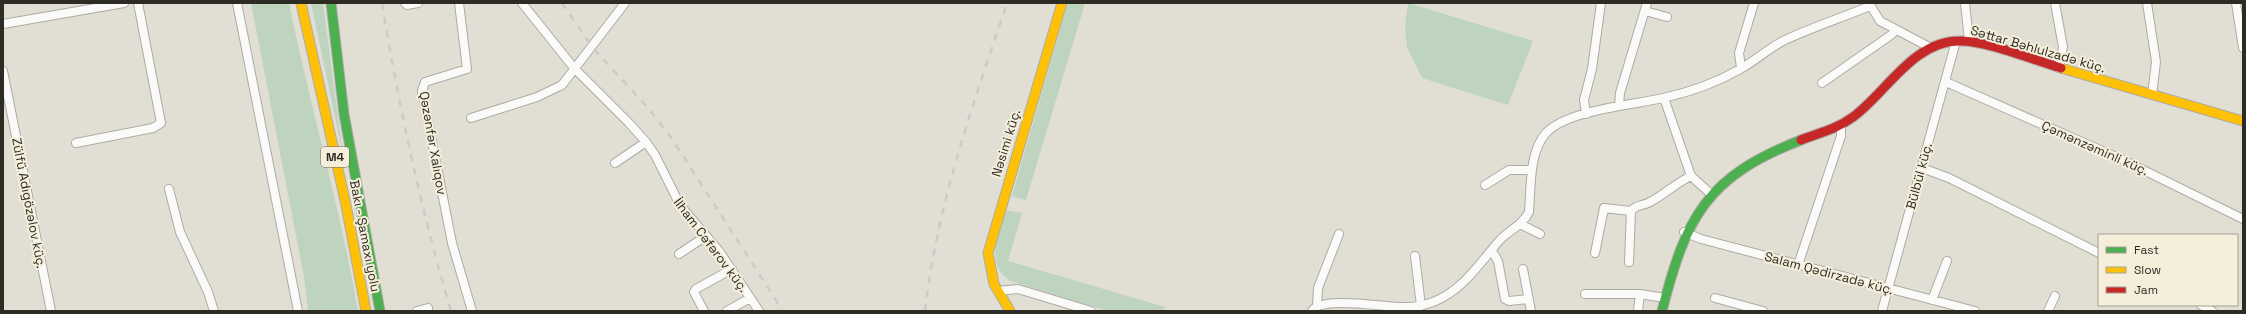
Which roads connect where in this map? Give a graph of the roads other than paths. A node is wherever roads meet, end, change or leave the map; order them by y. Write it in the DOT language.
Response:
graph roads {
  1 [pos="124,3"];
  2 [pos="138,3"];
  3 [pos="237,3"];
  4 [pos="301,3"];
  5 [pos="331,3"];
  6 [pos="405,3"];
  7 [pos="418,3"];
  8 [pos="459,3"];
  9 [pos="522,3"];
  10 [pos="625,3"];
  11 [pos="1062,3"];
  12 [pos="1601,3"];
  13 [pos="1754,3"];
  14 [pos="1965,3"];
  15 [pos="2055,3"];
  16 [pos="2147,3"];
  17 [pos="2236,3"];
  18 [pos="1869,5"];
  19 [pos="1646,7"];
  20 [pos="1667,17"];
  21 [pos="3,24"];
  22 [pos="1896,30"];
  23 [pos="1956,41"];
  24 [pos="1969,41"];
  25 [pos="1931,48"];
  26 [pos="2243,48"];
  27 [pos="574,68"];
  28 [pos="1741,68"];
  29 [pos="2059,68"];
  30 [pos="3,72"];
  31 [pos="1946,82"];
  32 [pos="1822,83"];
  33 [pos="2152,95"];
  34 [pos="1664,98"];
  35 [pos="1619,106"];
  36 [pos="1586,114"];
  37 [pos="472,118"];
  38 [pos="2243,121"];
  39 [pos="1841,125"];
  40 [pos="646,142"];
  41 [pos="76,143"];
  42 [pos="615,163"];
  43 [pos="1922,168"];
  44 [pos="1532,170"];
  45 [pos="1691,176"];
  46 [pos="1485,185"];
  47 [pos="169,189"];
  48 [pos="1711,194"];
  49 [pos="1630,211"];
  50 [pos="2243,219"];
  51 [pos="1520,224"];
  52 [pos="1684,232"];
  53 [pos="1339,234"];
  54 [pos="1540,234"];
  55 [pos="706,236"];
  56 [pos="1492,251"];
  57 [pos="2098,252"];
  58 [pos="1595,253"];
  59 [pos="679,254"];
  60 [pos="1415,256"];
  61 [pos="1947,261"];
  62 [pos="1629,262"];
  63 [pos="1798,265"];
  64 [pos="732,269"];
  65 [pos="1523,269"];
  66 [pos="1888,288"];
  67 [pos="998,291"];
  68 [pos="1585,294"];
  69 [pos="1640,294"];
  70 [pos="2055,296"];
  71 [pos="750,298"];
  72 [pos="1665,298"];
  73 [pos="1715,298"];
  74 [pos="1529,299"];
  75 [pos="1932,300"];
  76 [pos="1421,306"];
  77 [pos="2203,306"];
  78 [pos="428,308"];
  79 [pos="1314,308"];
  80 [pos="1006,309"];
  81 [pos="51,311"];
  82 [pos="214,311"];
  83 [pos="298,311"];
  84 [pos="366,311"];
  85 [pos="380,311"];
  86 [pos="417,311"];
  87 [pos="472,311"];
  88 [pos="704,311"];
  89 [pos="726,311"];
  90 [pos="759,311"];
  91 [pos="1091,311"];
  92 [pos="1531,311"];
  93 [pos="1638,311"];
  94 [pos="1662,311"];
  95 [pos="1764,311"];
  96 [pos="1882,311"];
  97 [pos="1975,311"];
  98 [pos="2048,311"];
  99 [pos="2212,311"];
  1 -- 21 [label="street"];
  2 -- 41 [label="street"];
  3 -- 83 [label="street"];
  4 -- 84 [label="main road, Bakı - Şamaxı yolu / M4"];
  5 -- 85 [label="main road, Bakı - Şamaxı yolu / M4"];
  6 -- 7 [label="street"];
  8 -- 87 [label="street, Qəzənfər Xalıqov"];
  9 -- 27 [label="street, İlham Cəfərov küç."];
  10 -- 27 [label="street"];
  11 -- 67 [label="main road, Nəsimi küç."];
  12 -- 36 [label="street"];
  13 -- 28 [label="street"];
  14 -- 24 [label="street"];
  15 -- 29 [label="street"];
  16 -- 33 [label="street"];
  17 -- 26 [label="street"];
  18 -- 22 [label="street"];
  18 -- 28 [label="street"];
  19 -- 20 [label="street"];
  19 -- 35 [label="street"];
  22 -- 25 [label="street"];
  22 -- 32 [label="street"];
  23 -- 24 [label="main road, Səttar Bəhlulzadə küç."];
  23 -- 25 [label="main road, Səttar Bəhlulzadə küç."];
  23 -- 31 [label="street, Bülbül küç."];
  24 -- 29 [label="main road, Səttar Bəhlulzadə küç."];
  25 -- 39 [label="main road, Səttar Bəhlulzadə küç."];
  27 -- 37 [label="street"];
  27 -- 40 [label="street, İlham Cəfərov küç."];
  28 -- 34 [label="street"];
  29 -- 33 [label="main road, Səttar Bəhlulzadə küç."];
  30 -- 81 [label="street, Zülfü Adıgözəlov küç."];
  31 -- 43 [label="street, Bülbül küç."];
  31 -- 50 [label="street, Çəmənzəminli küç."];
  33 -- 38 [label="main road, Səttar Bəhlulzadə küç."];
  34 -- 35 [label="street"];
  34 -- 45 [label="street"];
  35 -- 36 [label="street"];
  36 -- 44 [label="street"];
  39 -- 48 [label="main road, Səttar Bəhlulzadə küç."];
  39 -- 63 [label="street"];
  40 -- 42 [label="street"];
  40 -- 55 [label="street, İlham Cəfərov küç."];
  43 -- 57 [label="street"];
  43 -- 66 [label="street, Bülbül küç."];
  44 -- 46 [label="street"];
  44 -- 51 [label="street"];
  45 -- 48 [label="street"];
  45 -- 49 [label="street"];
  47 -- 82 [label="street"];
  48 -- 52 [label="main road, Səttar Bəhlulzadə küç."];
  49 -- 58 [label="street"];
  49 -- 62 [label="street"];
  51 -- 54 [label="street"];
  51 -- 56 [label="street"];
  52 -- 63 [label="street, Salam Qədirzadə küç."];
  52 -- 72 [label="main road, Səttar Bəhlulzadə küç."];
  53 -- 79 [label="street"];
  55 -- 59 [label="street"];
  55 -- 64 [label="street, İlham Cəfərov küç."];
  56 -- 74 [label="street"];
  56 -- 76 [label="street"];
  60 -- 76 [label="street"];
  61 -- 75 [label="street"];
  63 -- 66 [label="street, Salam Qədirzadə küç."];
  64 -- 71 [label="street, İlham Cəfərov küç."];
  64 -- 88 [label="street"];
  65 -- 74 [label="street"];
  66 -- 75 [label="street, Salam Qədirzadə küç."];
  66 -- 96 [label="street, Bülbül küç."];
  67 -- 80 [label="main road, Nəsimi küç."];
  67 -- 91 [label="street"];
  68 -- 69 [label="street"];
  69 -- 72 [label="street"];
  69 -- 93 [label="street"];
  70 -- 98 [label="street"];
  71 -- 89 [label="street"];
  71 -- 90 [label="street, İlham Cəfərov küç."];
  72 -- 94 [label="main road, Səttar Bəhlulzadə küç."];
  73 -- 95 [label="street"];
  74 -- 92 [label="street"];
  75 -- 97 [label="street, Salam Qədirzadə küç."];
  76 -- 79 [label="street"];
  77 -- 99 [label="street"];
  78 -- 86 [label="street"];
}
